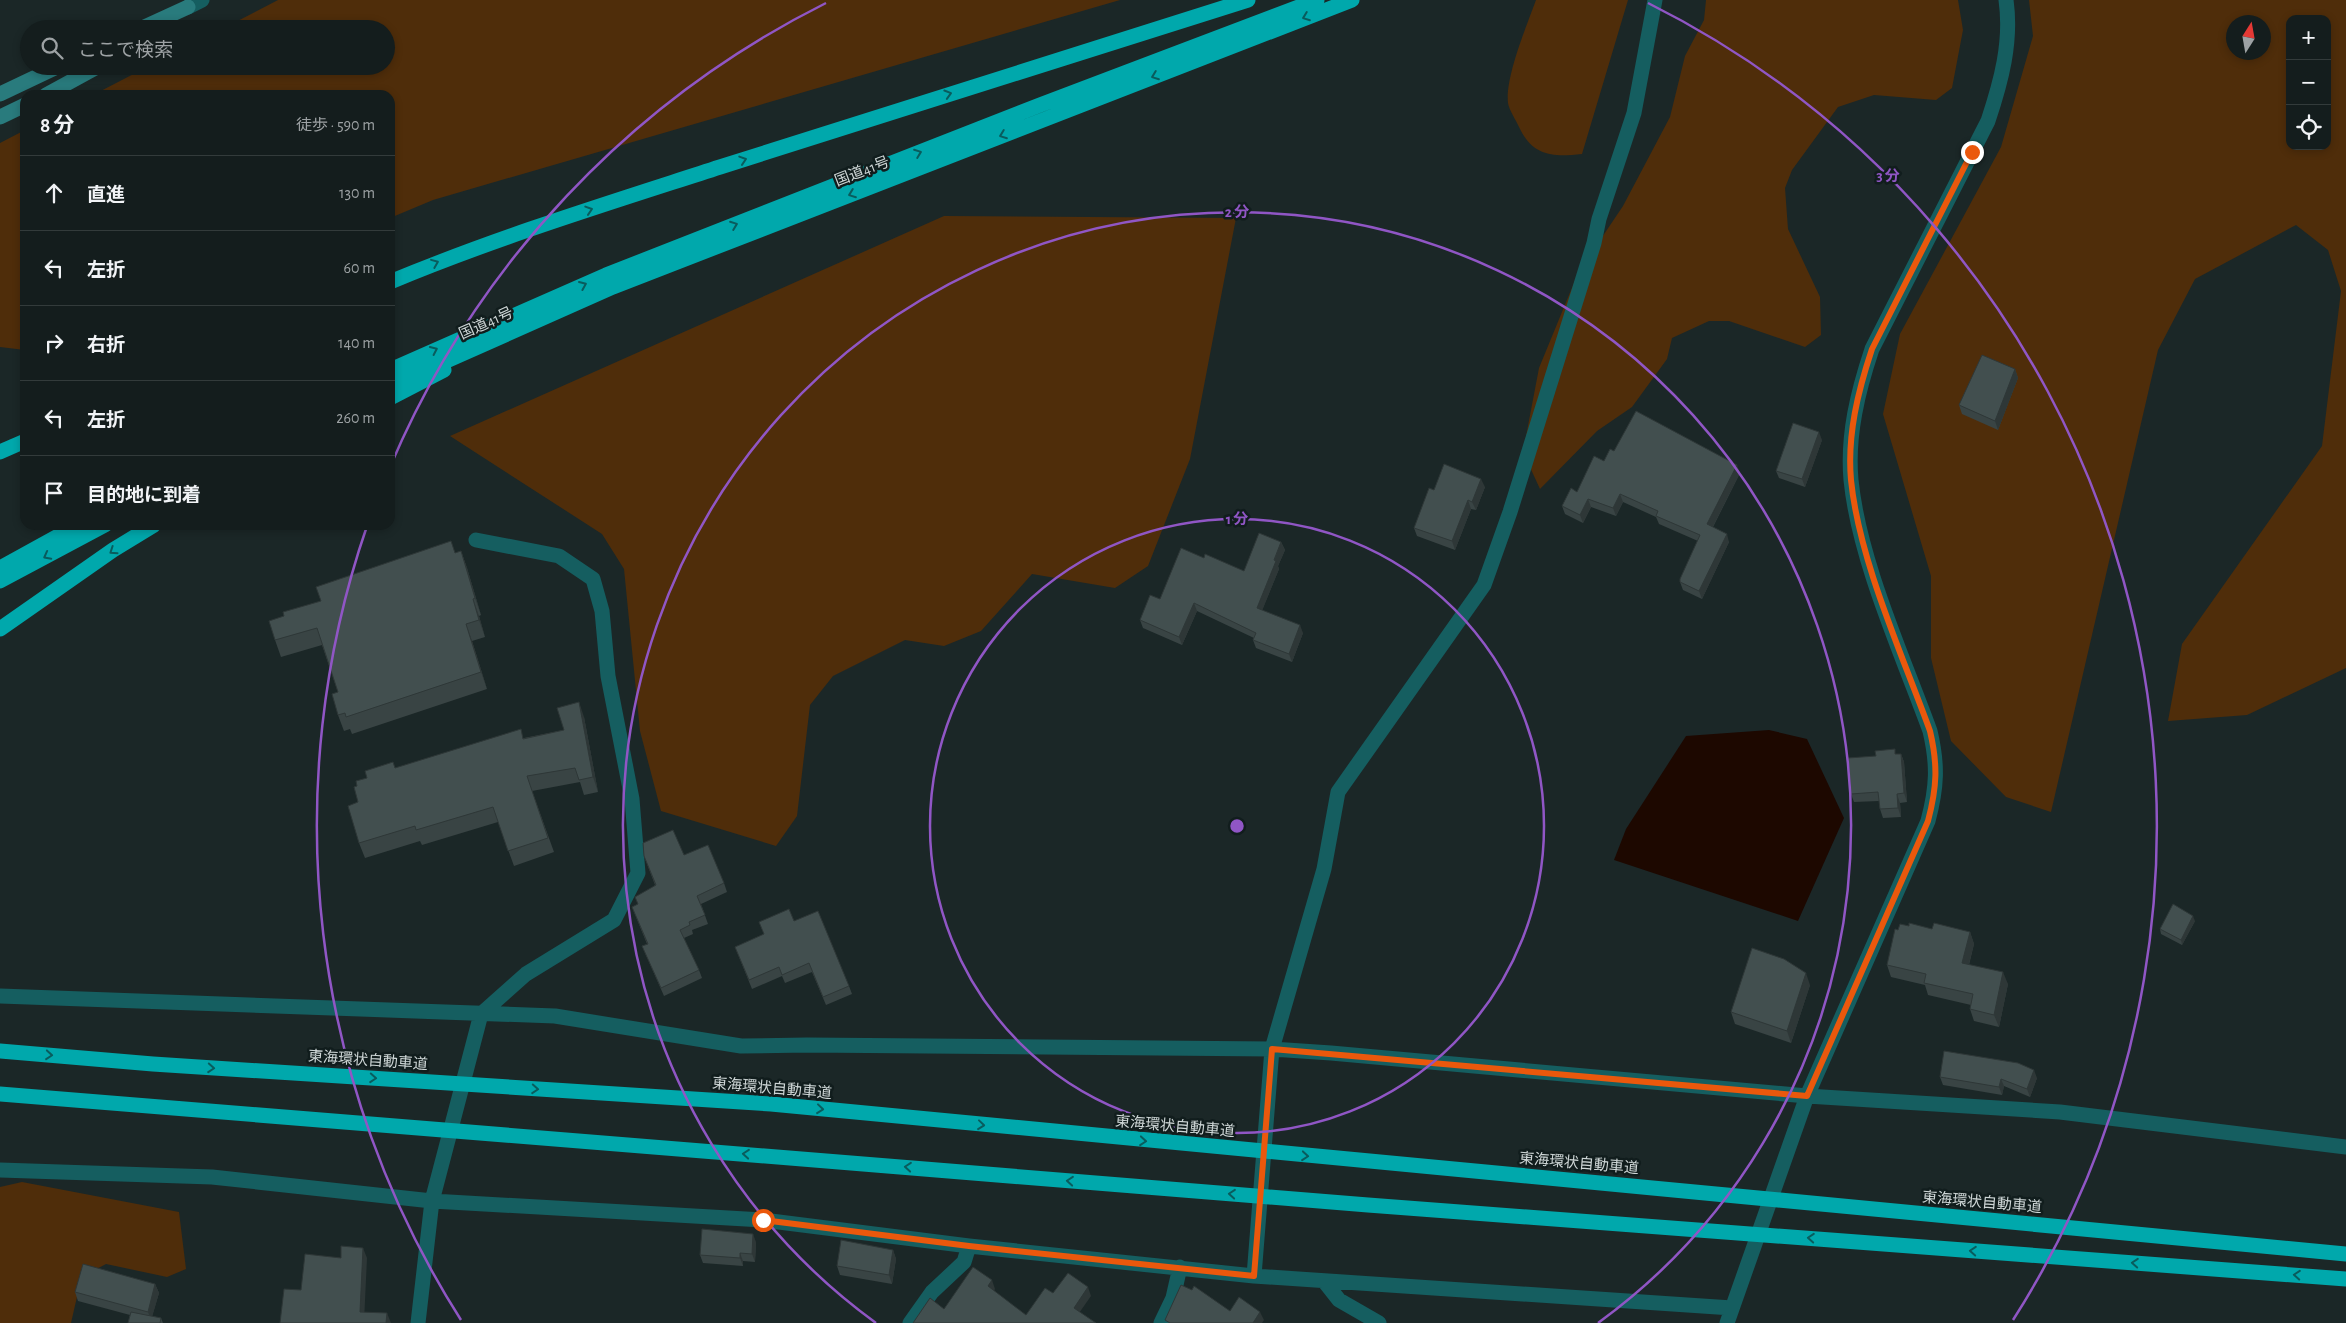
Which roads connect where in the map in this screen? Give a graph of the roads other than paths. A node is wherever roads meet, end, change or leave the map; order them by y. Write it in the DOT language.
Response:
graph roads {
  1 [pos="202,0"];
  2 [pos="1248,0"];
  3 [pos="1316,0"];
  4 [pos="1352,0"];
  5 [pos="1655,0"];
  6 [pos="2006,0"];
  7 [pos="188,7"];
  8 [pos="160,20"];
  9 [pos="168,20"];
  10 [pos="40,75"];
  11 [pos="83,75"];
  12 [pos="55,90"];
  13 [pos="0,94"];
  14 [pos="20,107"];
  15 [pos="0,117"];
  16 [pos="395,280"];
  17 [pos="482,343"];
  18 [pos="395,368"];
  19 [pos="395,384"];
  20 [pos="395,396"];
  21 [pos="20,443"];
  22 [pos="0,452"];
  23 [pos="69,530"];
  24 [pos="96,530"];
  25 [pos="147,530"];
  26 [pos="476,540"];
  27 [pos="0,568"];
  28 [pos="0,581"];
  29 [pos="0,629"];
  30 [pos="0,996"];
  31 [pos="481,1014"];
  32 [pos="1272,1049"];
  33 [pos="0,1051"];
  34 [pos="0,1094"];
  35 [pos="1807,1096"];
  36 [pos="2346,1147"];
  37 [pos="0,1170"];
  38 [pos="432,1201"];
  39 [pos="969,1246"];
  40 [pos="2346,1254"];
  41 [pos="1180,1267"];
  42 [pos="1254,1276"];
  43 [pos="2346,1278"];
  44 [pos="1324,1281"];
  45 [pos="1732,1308"];
  46 [pos="418,1323"];
  47 [pos="910,1323"];
  48 [pos="1161,1323"];
  49 [pos="1379,1323"];
  50 [pos="1727,1323"];
  1 -- 7 [label="street"];
  16 -- 2 [label="highway, one-way"];
  18 -- 3 [label="highway, 国道41号, one-way"];
  4 -- 17 [label="highway, 国道41号, one-way"];
  5 -- 32 [label="street"];
  6 -- 35 [label="street"];
  7 -- 8 [label="street"];
  7 -- 9 [label="street"];
  10 -- 13 [label="street"];
  11 -- 12 [label="street"];
  14 -- 15 [label="street"];
  17 -- 19 [label="highway, 国道41号"];
  17 -- 20 [label="highway"];
  21 -- 22 [label="highway"];
  23 -- 27 [label="highway"];
  24 -- 28 [label="highway, one-way"];
  25 -- 29 [label="highway, one-way"];
  26 -- 31 [label="street"];
  30 -- 31 [label="street"];
  31 -- 32 [label="street"];
  31 -- 38 [label="street"];
  32 -- 35 [label="street"];
  32 -- 42 [label="street"];
  33 -- 40 [label="highway, 東海環状自動車道, one-way"];
  43 -- 34 [label="highway, one-way"];
  35 -- 36 [label="street"];
  35 -- 45 [label="street"];
  37 -- 38 [label="street"];
  38 -- 39 [label="street"];
  38 -- 46 [label="street"];
  39 -- 41 [label="street"];
  39 -- 47 [label="street"];
  41 -- 42 [label="street"];
  41 -- 48 [label="street"];
  42 -- 44 [label="street"];
  44 -- 45 [label="street"];
  44 -- 49 [label="street"];
  45 -- 50 [label="street"];
}
